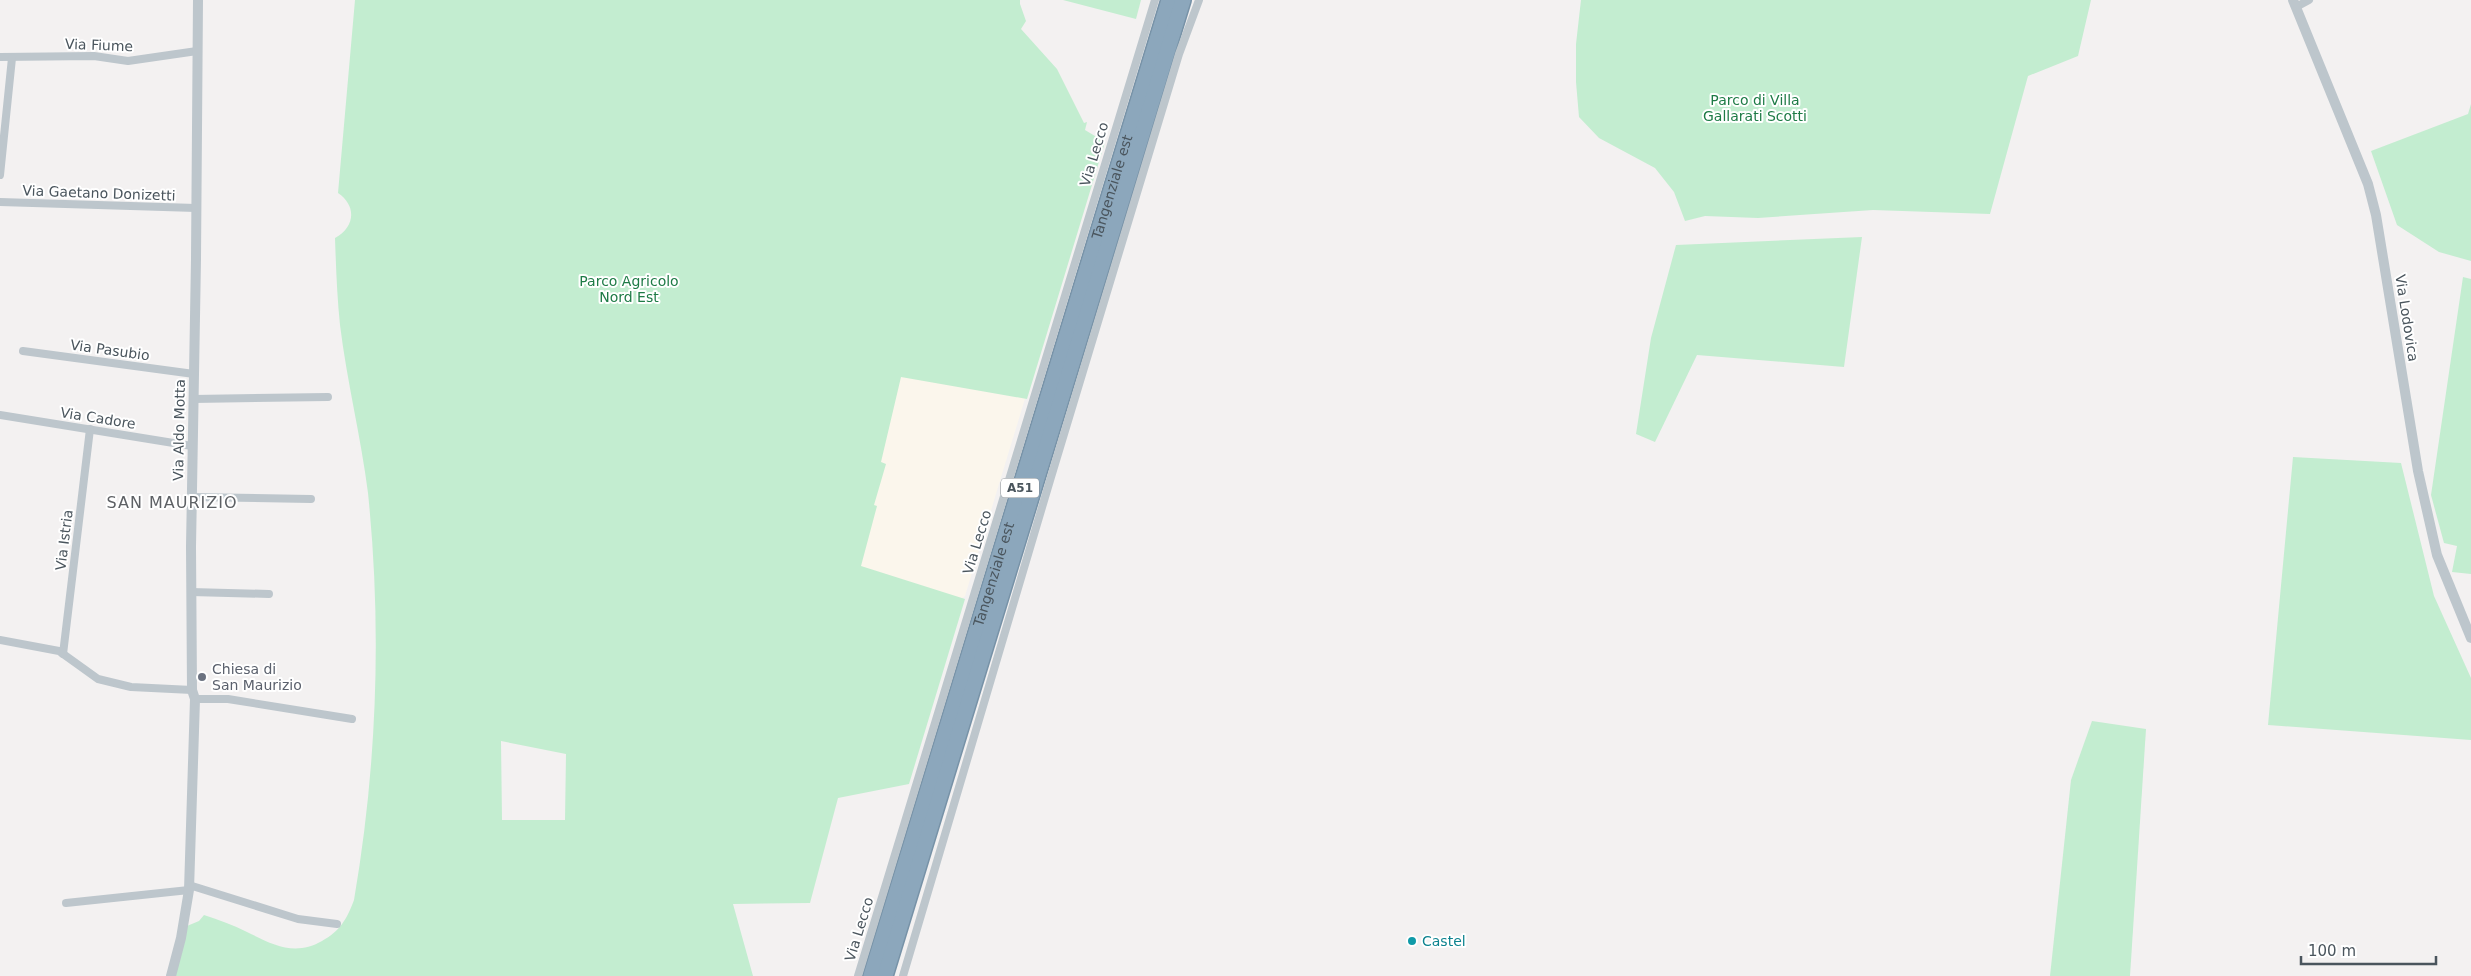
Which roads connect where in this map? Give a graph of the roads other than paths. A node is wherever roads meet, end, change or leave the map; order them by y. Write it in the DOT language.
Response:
graph roads {
  1 [pos="198,0"];
  2 [pos="1155,0"];
  3 [pos="1169,0"];
  4 [pos="1183,0"];
  5 [pos="1199,0"];
  6 [pos="2309,0"];
  7 [pos="2294,4"];
  8 [pos="197,51"];
  9 [pos="0,57"];
  10 [pos="12,58"];
  11 [pos="0,175"];
  12 [pos="0,202"];
  13 [pos="196,208"];
  14 [pos="23,351"];
  15 [pos="194,374"];
  16 [pos="328,398"];
  17 [pos="193,399"];
  18 [pos="0,415"];
  19 [pos="90,429"];
  20 [pos="192,446"];
  21 [pos="191,497"];
  22 [pos="311,500"];
  23 [pos="191,592"];
  24 [pos="269,594"];
  25 [pos="2471,638"];
  26 [pos="0,640"];
  27 [pos="66,656"];
  28 [pos="193,695"];
  29 [pos="352,719"];
  30 [pos="189,887"];
  31 [pos="66,903"];
  32 [pos="337,924"];
  33 [pos="171,976"];
  34 [pos="858,976"];
  35 [pos="871,976"];
  36 [pos="885,976"];
  37 [pos="903,976"];
  1 -- 8 [label="street, Via Aldo Motta"];
  2 -- 34 [label="street, Via Lecco"];
  3 -- 35 [label="highway, Tangenziale est / A51"];
  4 -- 36 [label="highway, Tangenziale est / A51"];
  5 -- 37 [label="street"];
  6 -- 7 [label="street, Via Lodovica"];
  7 -- 25 [label="street, Via Lodovica"];
  8 -- 10 [label="street, Via Fiume"];
  8 -- 13 [label="street, Via Aldo Motta"];
  9 -- 10 [label="street, Via Fiume"];
  10 -- 11 [label="street"];
  12 -- 13 [label="street, Via Gaetano Donizetti"];
  13 -- 15 [label="street, Via Aldo Motta"];
  14 -- 15 [label="street, Via Pasubio"];
  15 -- 17 [label="street, Via Aldo Motta"];
  16 -- 17 [label="street"];
  17 -- 20 [label="street, Via Aldo Motta"];
  18 -- 19 [label="street, Via Cadore"];
  19 -- 20 [label="street, Via Cadore"];
  19 -- 27 [label="street, Via Istria"];
  20 -- 21 [label="street, Via Aldo Motta"];
  21 -- 22 [label="street"];
  21 -- 23 [label="street, Via Aldo Motta"];
  23 -- 24 [label="street"];
  23 -- 28 [label="street, Via Aldo Motta"];
  26 -- 27 [label="street"];
  27 -- 28 [label="street"];
  28 -- 29 [label="street"];
  28 -- 30 [label="street, Via Aldo Motta"];
  30 -- 31 [label="street"];
  30 -- 32 [label="street"];
  30 -- 33 [label="street, Via Aldo Motta"];
}
